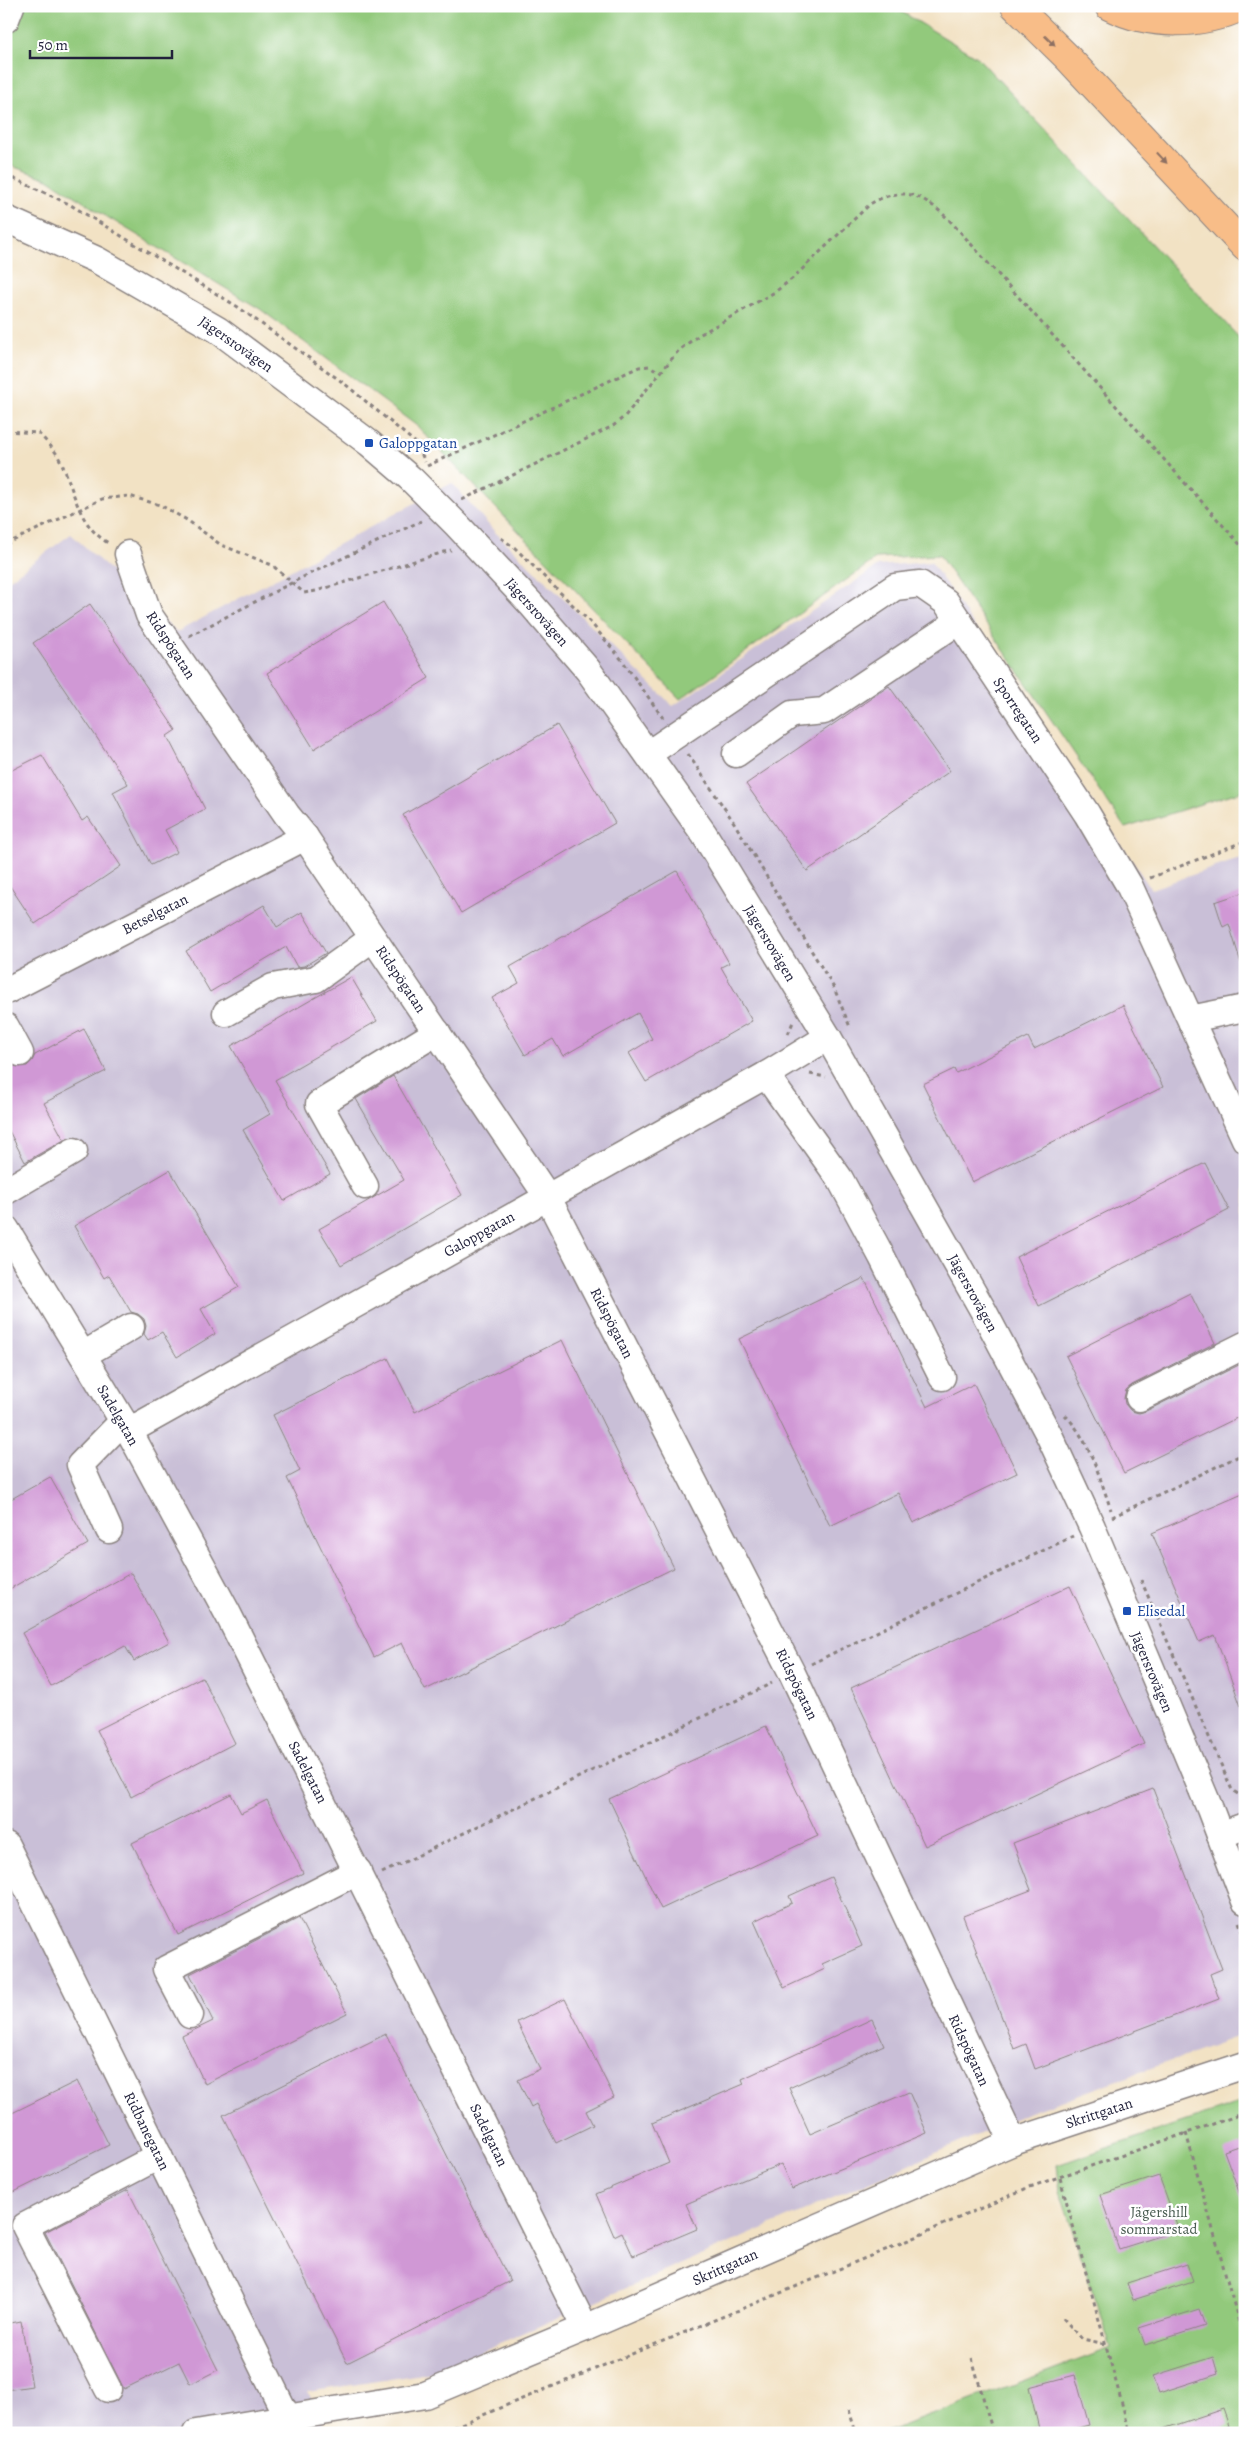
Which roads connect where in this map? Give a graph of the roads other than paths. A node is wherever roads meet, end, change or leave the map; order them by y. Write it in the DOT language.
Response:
graph roads {
  1 [pos="11,6"];
  2 [pos="1015,6"];
  3 [pos="1109,6"];
  4 [pos="1243,6"];
  5 [pos="6,19"];
  6 [pos="6,219"];
  7 [pos="1245,247"];
  8 [pos="128,554"];
  9 [pos="959,621"];
  10 [pos="648,754"];
  11 [pos="736,754"];
  12 [pos="305,836"];
  13 [pos="373,938"];
  14 [pos="6,991"];
  15 [pos="1245,1008"];
  16 [pos="226,1013"];
  17 [pos="1192,1023"];
  18 [pos="6,1027"];
  19 [pos="437,1032"];
  20 [pos="828,1037"];
  21 [pos="20,1053"];
  22 [pos="766,1075"];
  23 [pos="1245,1139"];
  24 [pos="74,1151"];
  25 [pos="365,1186"];
  26 [pos="6,1192"];
  27 [pos="547,1196"];
  28 [pos="6,1229"];
  29 [pos="131,1327"];
  30 [pos="1245,1345"];
  31 [pos="83,1355"];
  32 [pos="942,1377"];
  33 [pos="1139,1398"];
  34 [pos="126,1426"];
  35 [pos="109,1530"];
  36 [pos="1245,1826"];
  37 [pos="1220,1836"];
  38 [pos="6,1845"];
  39 [pos="360,1877"];
  40 [pos="1245,1901"];
  41 [pos="190,2015"];
  42 [pos="1245,2065"];
  43 [pos="1012,2142"];
  44 [pos="159,2156"];
  45 [pos="585,2328"];
  46 [pos="108,2389"];
  47 [pos="287,2417"];
  48 [pos="196,2433"];
  1 -- 5 [label="street"];
  2 -- 7 [label="highway, one-way"];
  3 -- 4 [label="highway"];
  6 -- 10 [label="street, Jägersrovägen"];
  8 -- 12 [label="street, Ridspögatan"];
  9 -- 10 [label="street, Sporregatan"];
  9 -- 11 [label="street"];
  9 -- 17 [label="street, Sporregatan"];
  10 -- 20 [label="street, Jägersrovägen"];
  12 -- 13 [label="street, Ridspögatan"];
  12 -- 14 [label="street, Betselgatan"];
  13 -- 16 [label="street"];
  13 -- 19 [label="street, Ridspögatan"];
  15 -- 17 [label="street"];
  17 -- 23 [label="street, Sporregatan"];
  18 -- 21 [label="street"];
  19 -- 25 [label="street"];
  19 -- 27 [label="street, Ridspögatan"];
  20 -- 22 [label="street, Galoppgatan"];
  20 -- 37 [label="street, Jägersrovägen"];
  22 -- 27 [label="street, Galoppgatan"];
  22 -- 32 [label="street"];
  24 -- 26 [label="street"];
  27 -- 34 [label="street, Galoppgatan"];
  27 -- 43 [label="street, Ridspögatan"];
  28 -- 31 [label="street, Sadelgatan"];
  29 -- 31 [label="street"];
  30 -- 33 [label="street"];
  31 -- 34 [label="street, Sadelgatan"];
  34 -- 35 [label="street, Galoppgatan"];
  34 -- 39 [label="street, Sadelgatan"];
  36 -- 37 [label="street"];
  37 -- 40 [label="street, Jägersrovägen"];
  38 -- 44 [label="street, Ridbanegatan"];
  39 -- 41 [label="street"];
  39 -- 45 [label="street, Sadelgatan"];
  42 -- 43 [label="street, Skrittgatan"];
  43 -- 45 [label="street, Skrittgatan"];
  44 -- 46 [label="street"];
  44 -- 47 [label="street, Ridbanegatan"];
  45 -- 47 [label="street, Skrittgatan"];
  47 -- 48 [label="street, Skrittgatan"];
}
